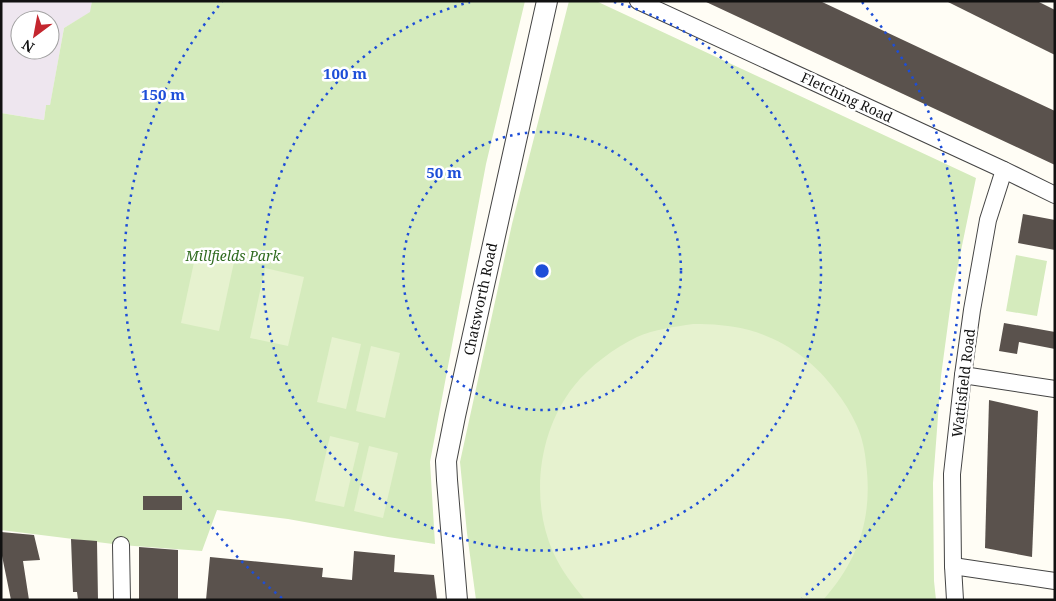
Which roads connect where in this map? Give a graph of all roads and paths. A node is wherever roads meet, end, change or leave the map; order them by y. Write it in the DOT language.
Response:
graph roads {
  1 [pos="547,1"];
  2 [pos="638,1"];
  3 [pos="1004,170"];
  4 [pos="1055,195"];
  5 [pos="963,375"];
  6 [pos="1055,389"];
  7 [pos="121,544"];
  8 [pos="952,566"];
  9 [pos="1055,581"];
  10 [pos="122,600"];
  11 [pos="457,600"];
  12 [pos="955,600"];
  1 -- 11 [label="street, Chatsworth Road"];
  2 -- 3 [label="street, Fletching Road"];
  3 -- 4 [label="street, Fletching Road"];
  3 -- 5 [label="street, Wattisfield Road"];
  5 -- 6 [label="street"];
  5 -- 8 [label="street, Wattisfield Road"];
  7 -- 10 [label="street"];
  8 -- 9 [label="street"];
  8 -- 12 [label="street, Wattisfield Road"];
}
